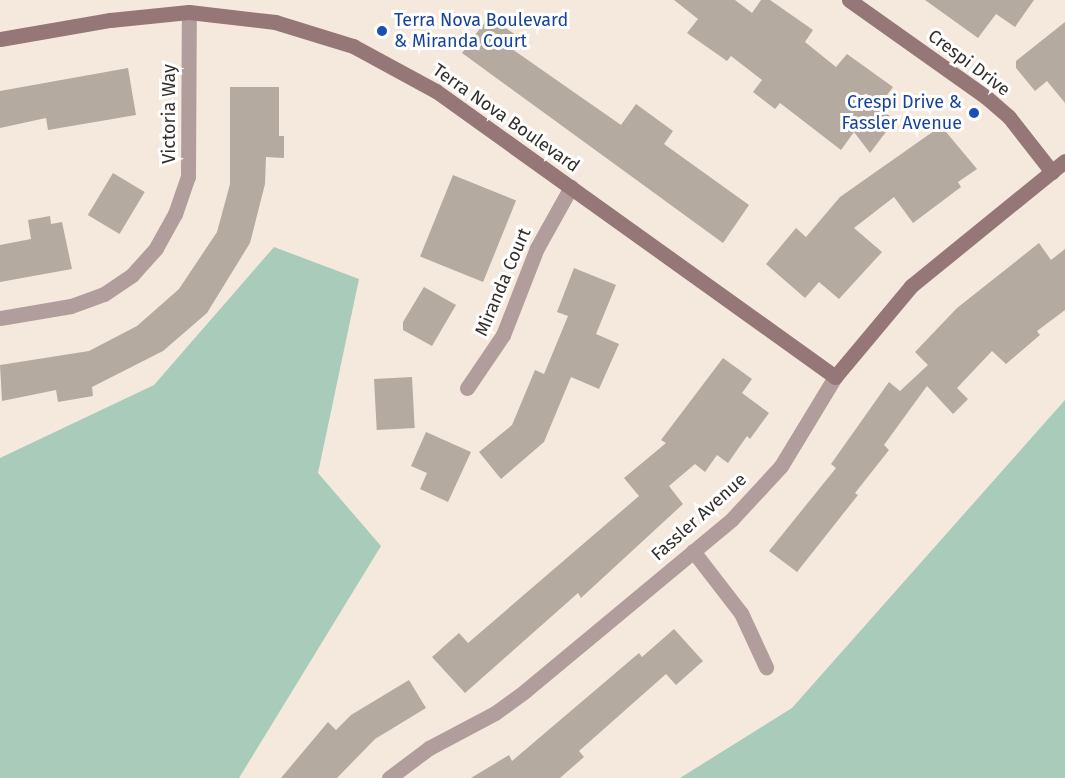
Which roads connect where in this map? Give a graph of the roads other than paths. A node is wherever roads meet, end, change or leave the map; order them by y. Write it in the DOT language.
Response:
graph roads {
  1 [pos="859,3"];
  2 [pos="189,12"];
  3 [pos="0,39"];
  4 [pos="1065,161"];
  5 [pos="1052,172"];
  6 [pos="571,187"];
  7 [pos="0,318"];
  8 [pos="835,377"];
  9 [pos="467,388"];
  10 [pos="693,551"];
  11 [pos="766,667"];
  12 [pos="389,778"];
  1 -- 5 [label="street, Crespi Drive"];
  2 -- 3 [label="street, Terra Nova Boulevard"];
  2 -- 6 [label="street, Terra Nova Boulevard"];
  2 -- 7 [label="street, Victoria Way"];
  4 -- 5 [label="street, Fassler Avenue"];
  5 -- 8 [label="street, Fassler Avenue"];
  6 -- 8 [label="street, Terra Nova Boulevard"];
  6 -- 9 [label="street, Miranda Court"];
  8 -- 10 [label="street, Fassler Avenue"];
  10 -- 11 [label="street"];
  10 -- 12 [label="street, Fassler Avenue"];
}
